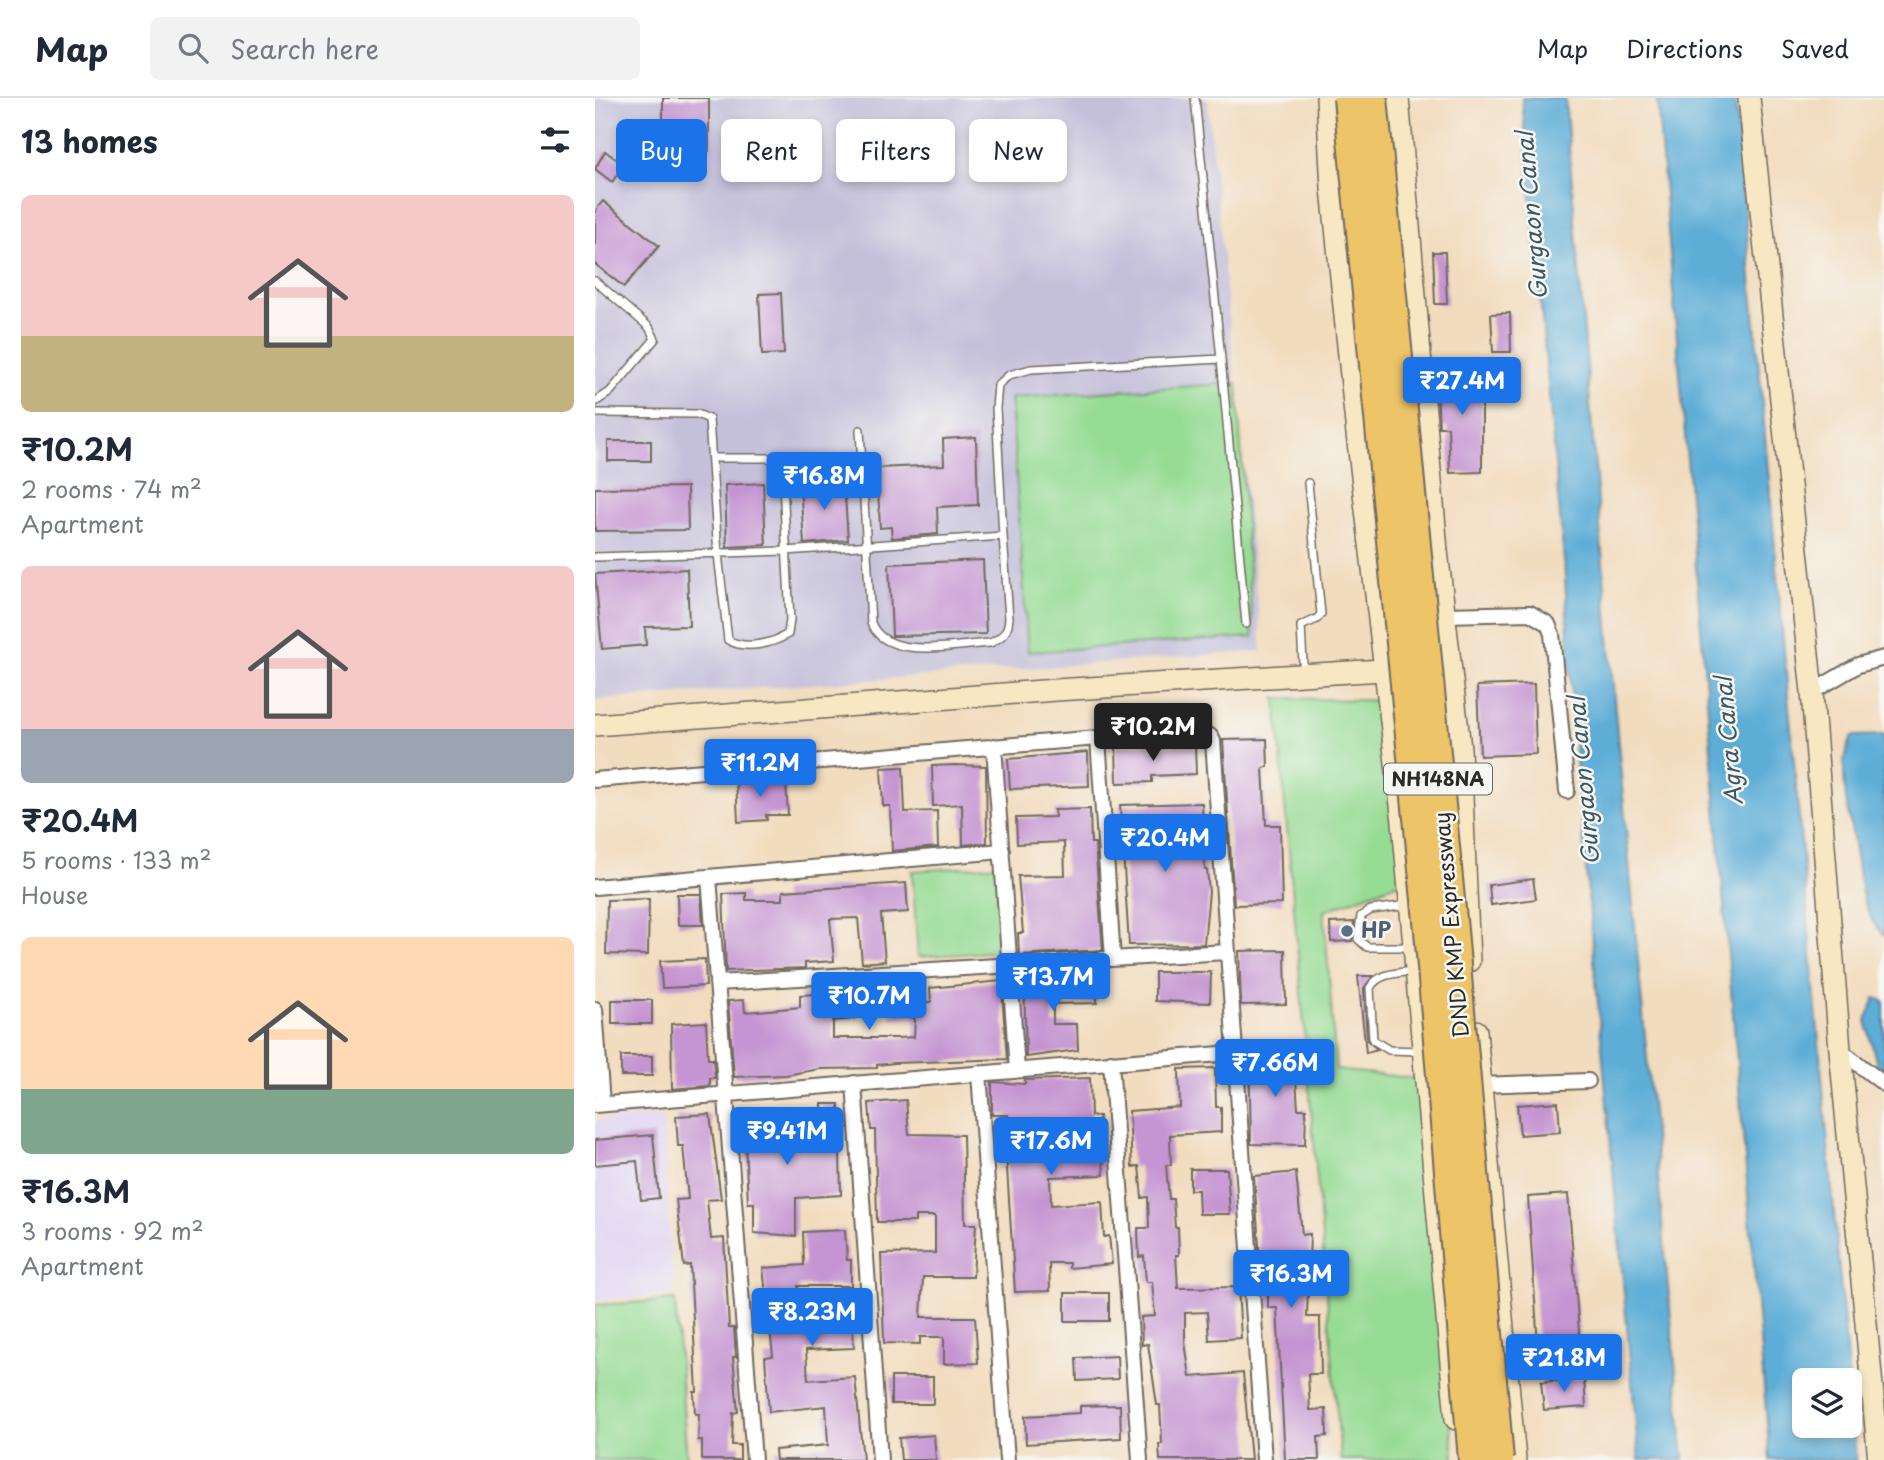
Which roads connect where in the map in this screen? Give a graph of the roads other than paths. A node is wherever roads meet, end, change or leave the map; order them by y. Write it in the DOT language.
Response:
graph roads {
  1 [pos="1195,98"];
  2 [pos="1327,98"];
  3 [pos="1348,98"];
  4 [pos="1373,98"];
  5 [pos="1398,98"];
  6 [pos="1749,98"];
  7 [pos="595,281"];
  8 [pos="1221,359"];
  9 [pos="595,402"];
  10 [pos="595,413"];
  11 [pos="860,430"];
  12 [pos="713,458"];
  13 [pos="1308,483"];
  14 [pos="1003,536"];
  15 [pos="867,546"];
  16 [pos="785,551"];
  17 [pos="718,554"];
  18 [pos="595,556"];
  19 [pos="1444,615"];
  20 [pos="1246,624"];
  21 [pos="1449,658"];
  22 [pos="1884,658"];
  23 [pos="1386,662"];
  24 [pos="1303,663"];
  25 [pos="1812,692"];
  26 [pos="595,715"];
  27 [pos="595,725"];
  28 [pos="1098,738"];
  29 [pos="994,746"];
  30 [pos="595,780"];
  31 [pos="1567,791"];
  32 [pos="1002,851"];
  33 [pos="709,877"];
  34 [pos="595,887"];
  35 [pos="1411,905"];
  36 [pos="1414,946"];
  37 [pos="1226,952"];
  38 [pos="1113,959"];
  39 [pos="1010,965"];
  40 [pos="1417,970"];
  41 [pos="717,983"];
  42 [pos="595,1009"];
  43 [pos="1840,1050"];
  44 [pos="1424,1051"];
  45 [pos="1233,1052"];
  46 [pos="1111,1062"];
  47 [pos="1017,1070"];
  48 [pos="979,1073"];
  49 [pos="1588,1081"];
  50 [pos="854,1083"];
  51 [pos="1884,1084"];
  52 [pos="1481,1085"];
  53 [pos="726,1094"];
  54 [pos="598,1104"];
  55 [pos="754,1460"];
  56 [pos="880,1460"];
  57 [pos="1007,1460"];
  58 [pos="1140,1460"];
  59 [pos="1264,1460"];
  60 [pos="1460,1460"];
  61 [pos="1473,1460"];
  62 [pos="1499,1460"];
  63 [pos="1515,1460"];
  64 [pos="1879,1460"];
  1 -- 8 [label="lane"];
  2 -- 23 [label="street"];
  3 -- 61 [label="highway, DND KMP Expressway / NH148NA, bridge"];
  4 -- 62 [label="highway, DND KMP Expressway / NH148NA, bridge"];
  5 -- 19 [label="street"];
  6 -- 25 [label="street"];
  7 -- 9 [label="lane"];
  8 -- 14 [label="lane"];
  8 -- 20 [label="lane"];
  10 -- 12 [label="lane"];
  11 -- 15 [label="lane"];
  12 -- 16 [label="lane"];
  12 -- 17 [label="lane"];
  13 -- 24 [label="lane"];
  14 -- 15 [label="lane"];
  14 -- 15 [label="lane"];
  15 -- 16 [label="lane"];
  16 -- 17 [label="lane"];
  16 -- 17 [label="lane"];
  17 -- 18 [label="lane"];
  19 -- 21 [label="street"];
  19 -- 31 [label="street"];
  21 -- 23 [label="street"];
  21 -- 52 [label="street"];
  22 -- 25 [label="street"];
  23 -- 24 [label="street"];
  23 -- 27 [label="street"];
  23 -- 35 [label="street"];
  24 -- 26 [label="street"];
  25 -- 43 [label="street"];
  28 -- 29 [label="street"];
  28 -- 37 [label="street"];
  28 -- 38 [label="street"];
  29 -- 30 [label="street"];
  29 -- 32 [label="street"];
  32 -- 33 [label="street"];
  32 -- 39 [label="street"];
  33 -- 34 [label="street"];
  33 -- 41 [label="street"];
  35 -- 36 [label="street"];
  35 -- 36 [label="lane"];
  36 -- 40 [label="street"];
  37 -- 38 [label="street"];
  37 -- 45 [label="street"];
  38 -- 39 [label="street"];
  39 -- 41 [label="street"];
  39 -- 47 [label="street"];
  40 -- 44 [label="street"];
  40 -- 44 [label="lane"];
  41 -- 53 [label="street"];
  42 -- 54 [label="street"];
  43 -- 51 [label="street"];
  43 -- 64 [label="street"];
  44 -- 60 [label="street"];
  45 -- 46 [label="street"];
  45 -- 59 [label="street"];
  46 -- 47 [label="street"];
  46 -- 58 [label="street"];
  47 -- 48 [label="street"];
  48 -- 50 [label="street"];
  48 -- 57 [label="street"];
  49 -- 52 [label="street"];
  50 -- 53 [label="street"];
  50 -- 56 [label="street"];
  52 -- 63 [label="street"];
  53 -- 54 [label="street"];
  53 -- 55 [label="street"];
}
